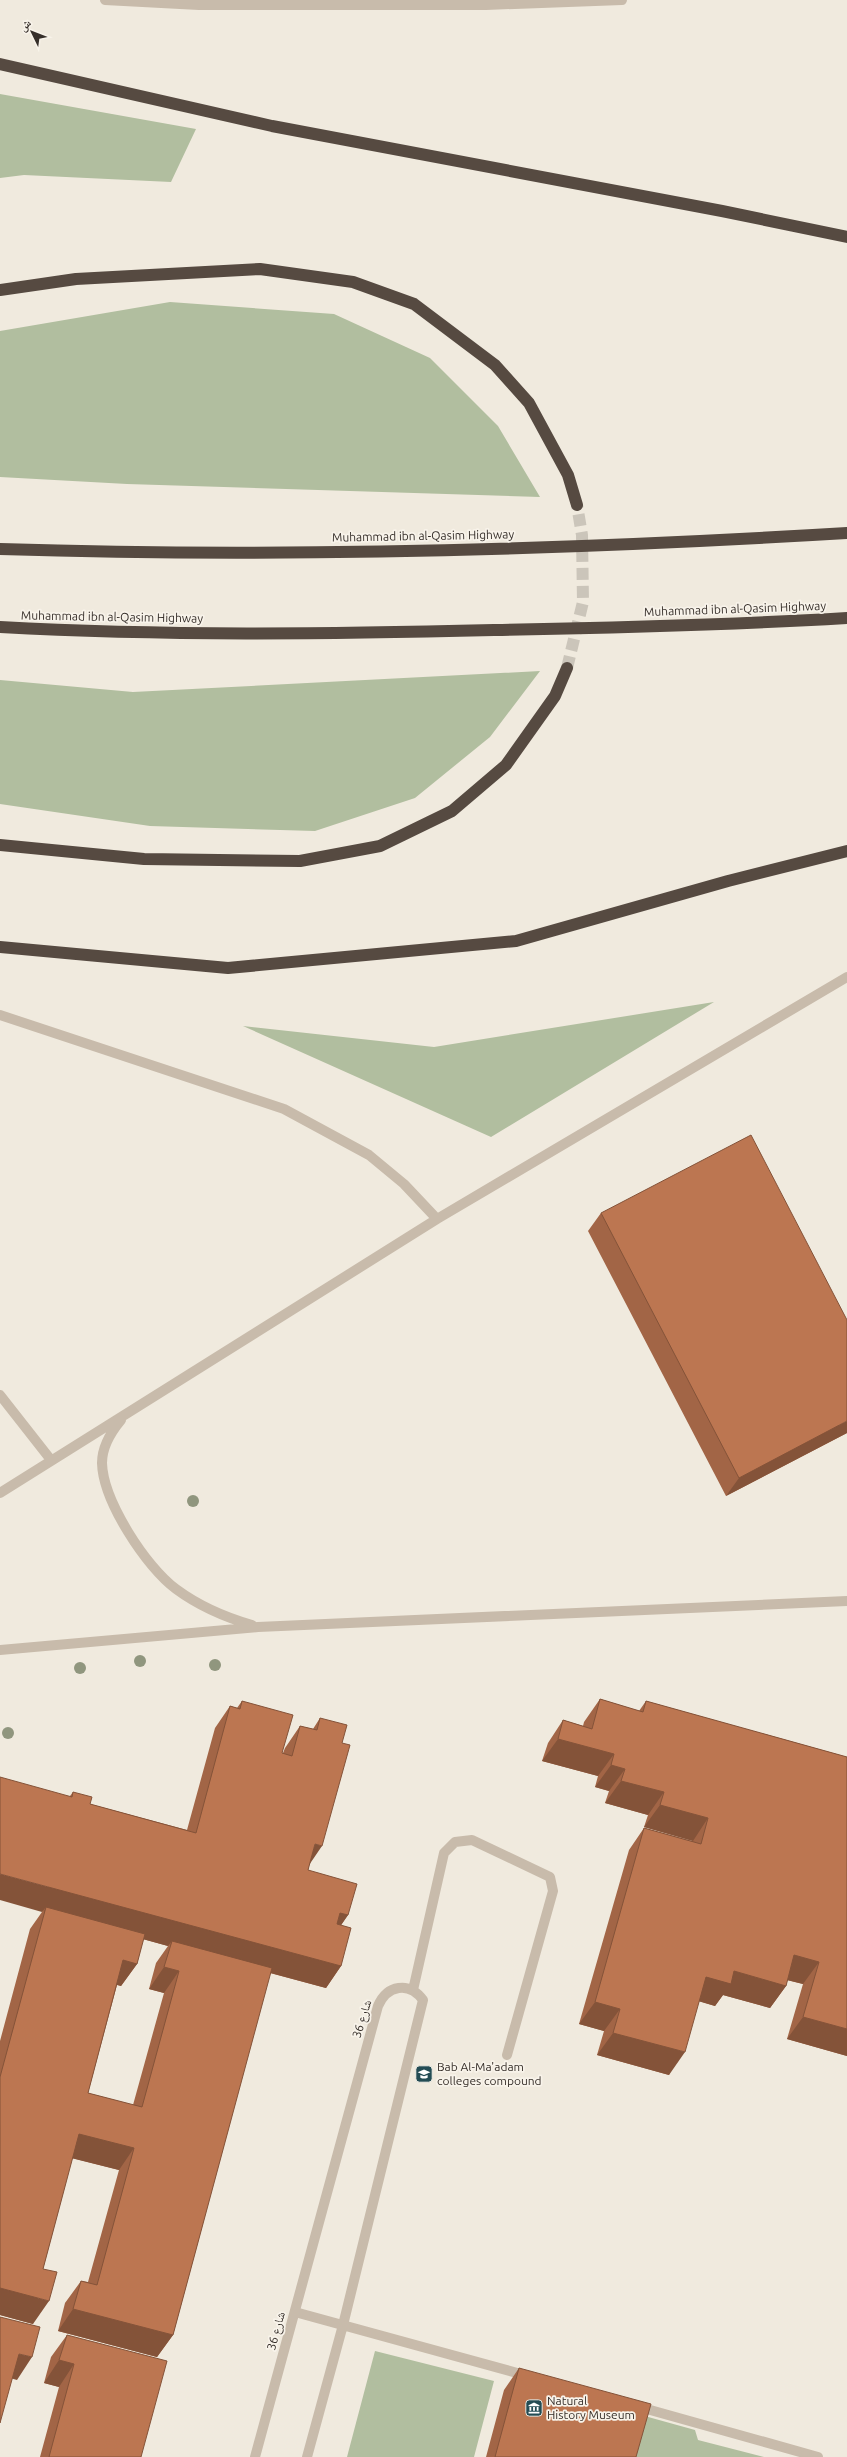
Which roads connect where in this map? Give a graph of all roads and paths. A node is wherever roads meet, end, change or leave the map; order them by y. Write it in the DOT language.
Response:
graph roads {
  1 [pos="105,0"];
  2 [pos="622,0"];
  3 [pos="199,3"];
  4 [pos="486,3"];
  5 [pos="0,64"];
  6 [pos="847,237"];
  7 [pos="0,290"];
  8 [pos="577,505"];
  9 [pos="847,533"];
  10 [pos="0,549"];
  11 [pos="847,618"];
  12 [pos="0,627"];
  13 [pos="567,668"];
  14 [pos="0,845"];
  15 [pos="847,851"];
  16 [pos="0,947"];
  17 [pos="847,977"];
  18 [pos="0,1015"];
  19 [pos="437,1219"];
  20 [pos="0,1395"];
  21 [pos="127,1413"];
  22 [pos="51,1460"];
  23 [pos="0,1493"];
  24 [pos="847,1601"];
  25 [pos="258,1627"];
  26 [pos="0,1650"];
  27 [pos="413,1990"];
  28 [pos="507,2055"];
  29 [pos="295,2312"];
  30 [pos="343,2324"];
  31 [pos="542,2380"];
  32 [pos="626,2404"];
  33 [pos="255,2457"];
  34 [pos="307,2457"];
  35 [pos="818,2457"];
  1 -- 3 [label="street"];
  2 -- 4 [label="street"];
  3 -- 4 [label="street"];
  5 -- 6 [label="highway"];
  7 -- 8 [label="highway"];
  9 -- 10 [label="highway, Muhammad ibn al-Qasim Highway, bridge"];
  11 -- 12 [label="highway, Muhammad ibn al-Qasim Highway, bridge"];
  13 -- 14 [label="highway"];
  15 -- 16 [label="highway"];
  17 -- 19 [label="street"];
  18 -- 19 [label="street"];
  19 -- 21 [label="street"];
  20 -- 22 [label="street"];
  21 -- 22 [label="street"];
  21 -- 25 [label="street"];
  22 -- 23 [label="street"];
  24 -- 25 [label="street"];
  25 -- 26 [label="street"];
  27 -- 28 [label="street"];
  27 -- 29 [label="street, شارع 36"];
  27 -- 30 [label="street"];
  29 -- 30 [label="street"];
  29 -- 33 [label="street, شارع 36"];
  30 -- 31 [label="street"];
  30 -- 34 [label="street"];
  32 -- 35 [label="street"];
}
